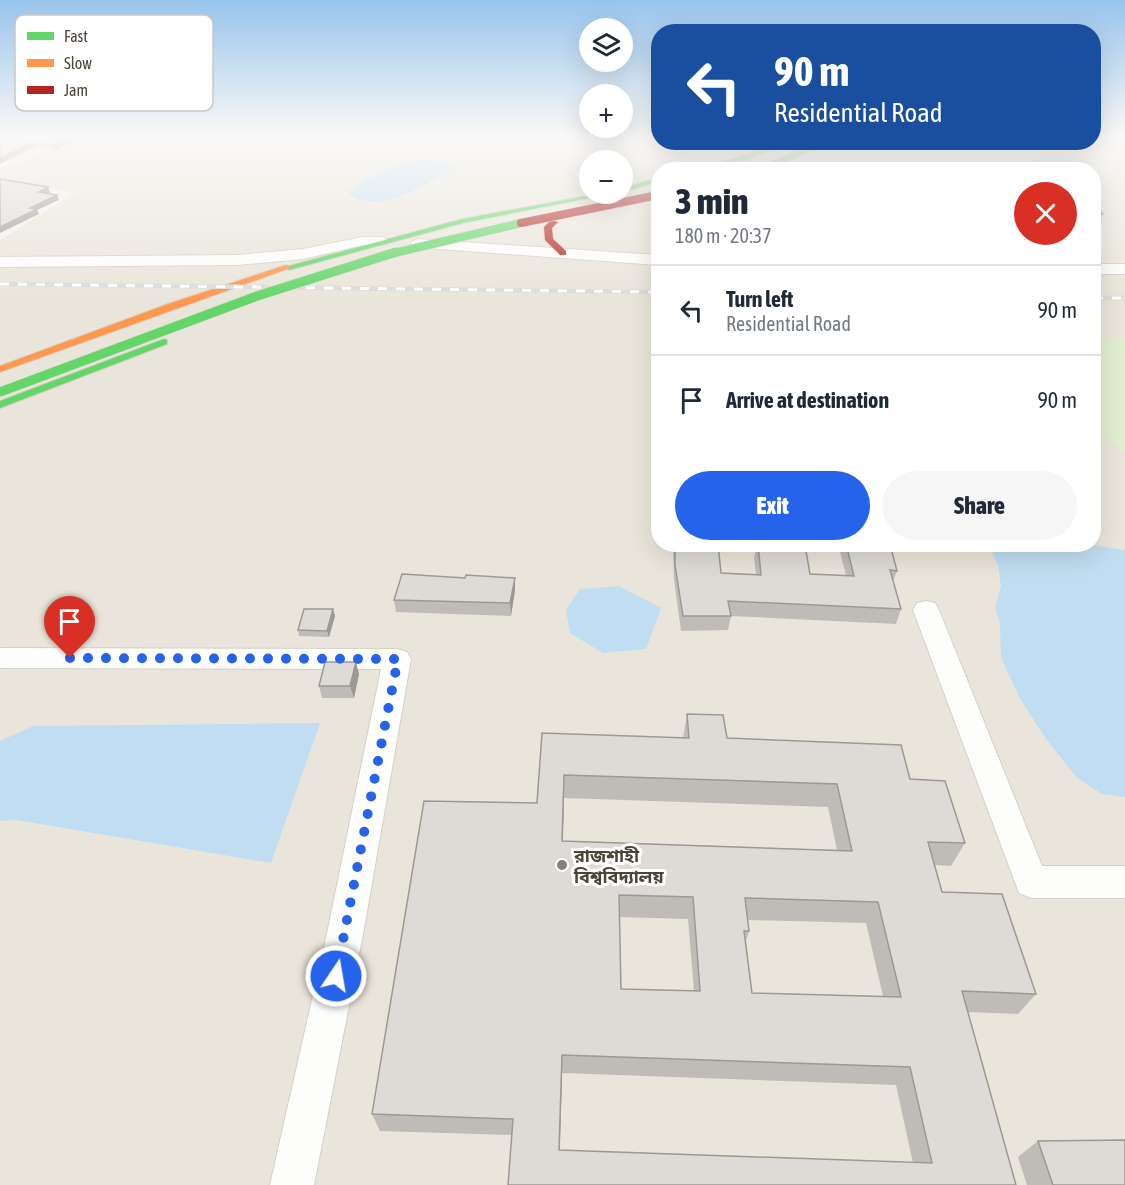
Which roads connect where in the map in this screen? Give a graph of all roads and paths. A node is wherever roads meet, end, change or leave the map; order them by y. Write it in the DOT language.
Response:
graph roads {
  1 [pos="646,191"];
  2 [pos="651,196"];
  3 [pos="579,199"];
  4 [pos="651,202"];
  5 [pos="554,222"];
  6 [pos="384,241"];
  7 [pos="448,246"];
  8 [pos="563,253"];
  9 [pos="651,259"];
  10 [pos="0,262"];
  11 [pos="1101,269"];
  12 [pos="1125,269"];
  13 [pos="0,369"];
  14 [pos="0,381"];
  15 [pos="0,392"];
  16 [pos="0,405"];
  17 [pos="926,610"];
  18 [pos="0,658"];
  19 [pos="1125,882"];
  20 [pos="292,1185"];
  1 -- 14 [label="main road, bridge"];
  2 -- 15 [label="main road, bridge"];
  3 -- 6 [label="main road"];
  4 -- 5 [label="main road"];
  5 -- 7 [label="main road"];
  5 -- 8 [label="main road"];
  6 -- 7 [label="street"];
  6 -- 10 [label="street"];
  6 -- 13 [label="main road"];
  7 -- 8 [label="street"];
  7 -- 16 [label="main road"];
  8 -- 9 [label="street"];
  11 -- 12 [label="street"];
  17 -- 19 [label="street"];
  18 -- 20 [label="street"];
}
